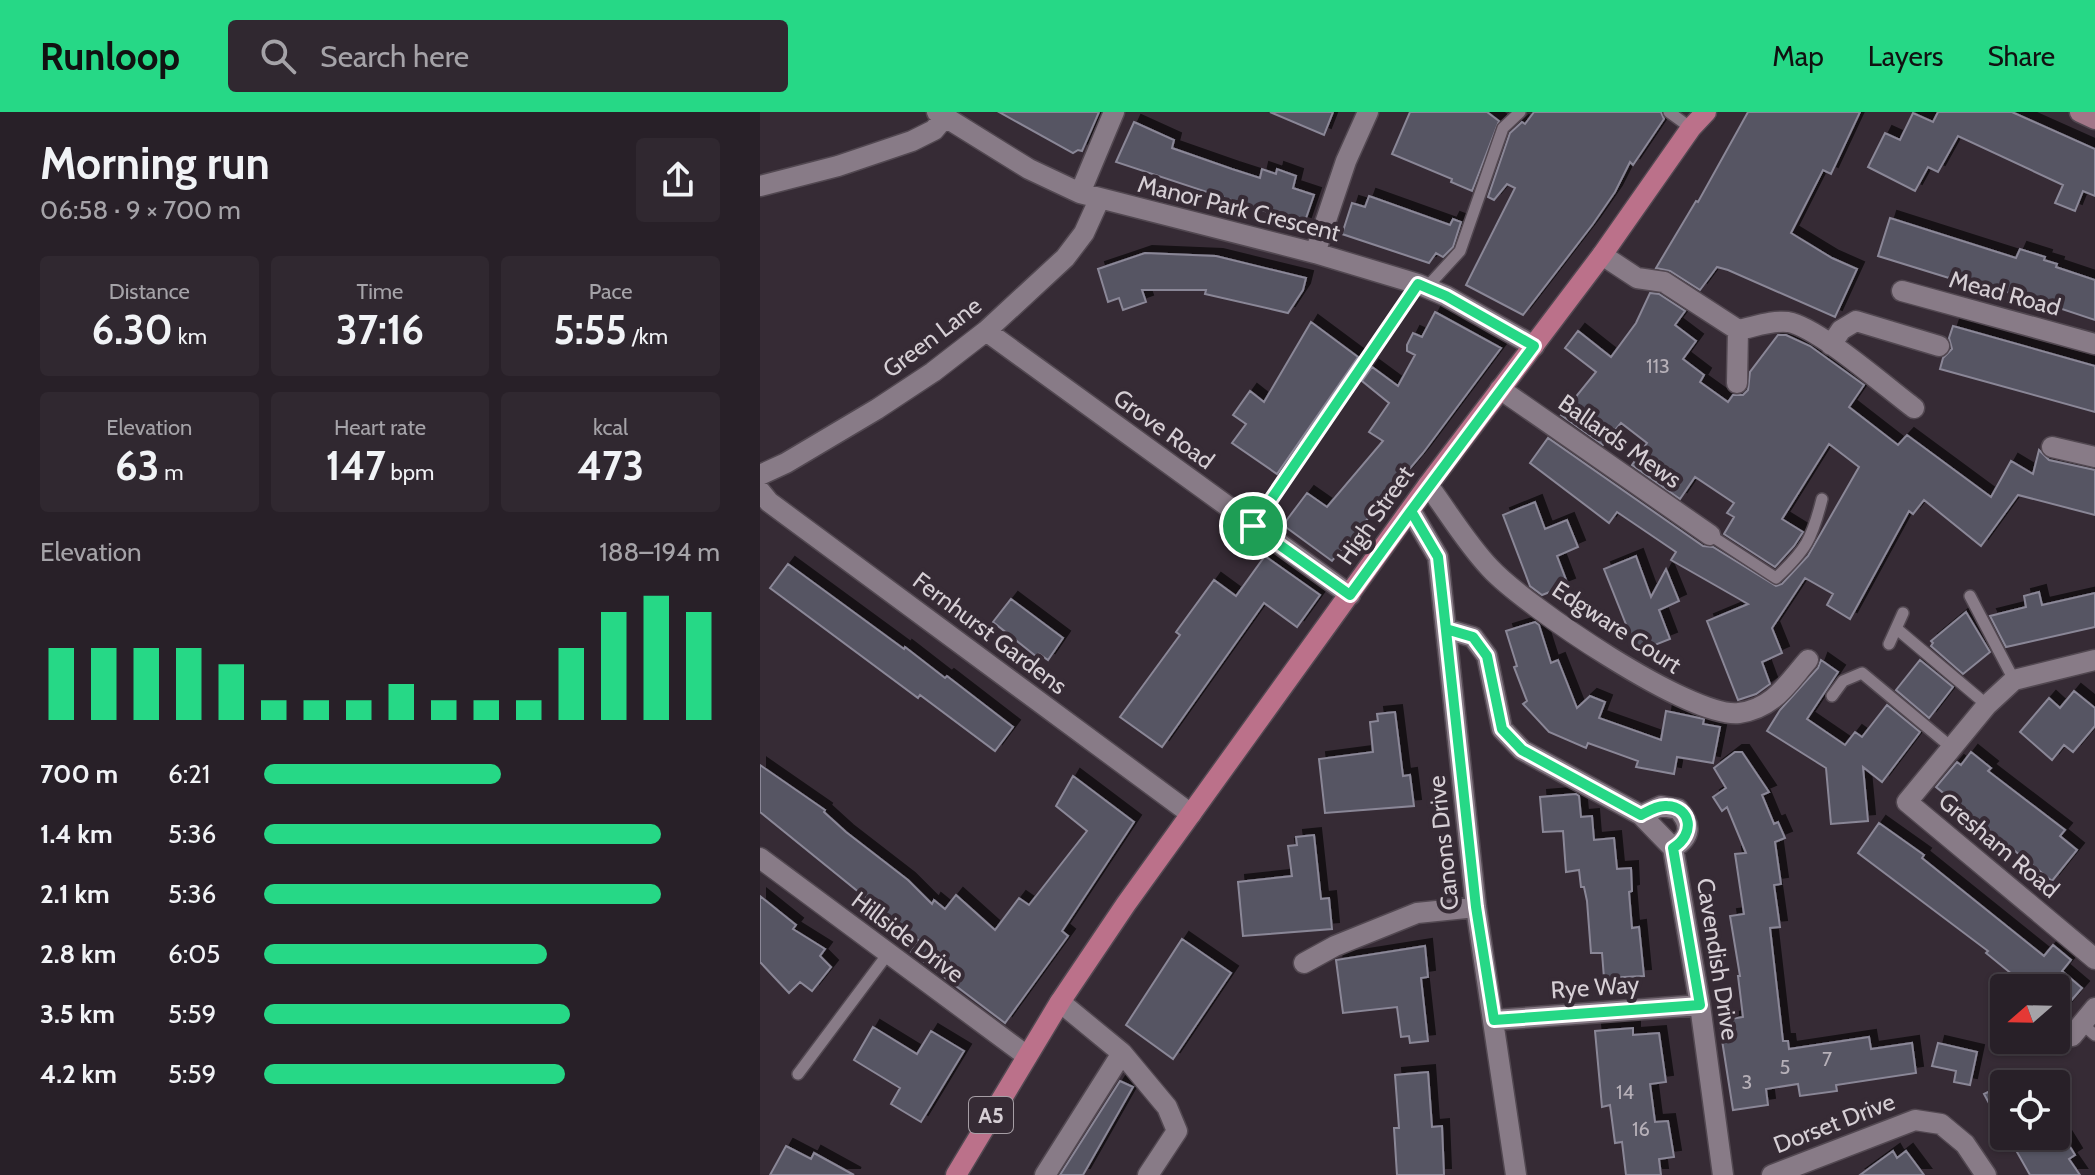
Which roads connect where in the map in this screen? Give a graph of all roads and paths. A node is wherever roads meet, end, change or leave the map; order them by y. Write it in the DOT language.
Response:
graph roads {
  1 [pos="1114,112"];
  2 [pos="1368,112"];
  3 [pos="1520,112"];
  4 [pos="1669,112"];
  5 [pos="1706,112"];
  6 [pos="2080,112"];
  7 [pos="940,115"];
  8 [pos="2095,119"];
  9 [pos="1693,120"];
  10 [pos="760,186"];
  11 [pos="1090,196"];
  12 [pos="1315,253"];
  13 [pos="1602,255"];
  14 [pos="1422,286"];
  15 [pos="1902,291"];
  16 [pos="1738,330"];
  17 [pos="986,331"];
  18 [pos="2095,344"];
  19 [pos="1831,345"];
  20 [pos="1534,346"];
  21 [pos="1939,346"];
  22 [pos="1737,383"];
  23 [pos="1500,389"];
  24 [pos="1914,408"];
  25 [pos="2052,447"];
  26 [pos="2095,457"];
  27 [pos="760,475"];
  28 [pos="1428,485"];
  29 [pos="760,491"];
  30 [pos="1822,499"];
  31 [pos="1411,511"];
  32 [pos="1253,526"];
  33 [pos="1710,535"];
  34 [pos="1350,595"];
  35 [pos="1970,596"];
  36 [pos="1903,613"];
  37 [pos="1446,629"];
  38 [pos="1897,629"];
  39 [pos="1889,644"];
  40 [pos="1808,660"];
  41 [pos="2095,660"];
  42 [pos="2014,680"];
  43 [pos="1832,696"];
  44 [pos="1987,705"];
  45 [pos="1951,747"];
  46 [pos="1191,814"];
  47 [pos="1641,815"];
  48 [pos="1673,848"];
  49 [pos="760,858"];
  50 [pos="1476,907"];
  51 [pos="887,955"];
  52 [pos="2095,959"];
  53 [pos="1304,963"];
  54 [pos="1060,1002"];
  55 [pos="1700,1005"];
  56 [pos="2095,1008"];
  57 [pos="1494,1020"];
  58 [pos="2083,1032"];
  59 [pos="1122,1053"];
  60 [pos="1027,1056"];
  61 [pos="798,1074"];
  62 [pos="956,1175"];
  63 [pos="1045,1175"];
  64 [pos="1148,1175"];
  65 [pos="1516,1175"];
  66 [pos="1723,1175"];
  67 [pos="1772,1175"];
  68 [pos="1986,1175"];
  1 -- 11 [label="street, Green Lane"];
  2 -- 12 [label="street"];
  3 -- 14 [label="lane"];
  4 -- 9 [label="lane"];
  5 -- 9 [label="main road, High Street / A5"];
  6 -- 8 [label="main road"];
  7 -- 10 [label="street"];
  7 -- 11 [label="street, Manor Park Crescent"];
  9 -- 13 [label="main road, High Street / A5"];
  11 -- 12 [label="street, Manor Park Crescent"];
  11 -- 17 [label="street, Green Lane"];
  12 -- 14 [label="street, Manor Park Crescent"];
  13 -- 16 [label="street"];
  13 -- 20 [label="main road, High Street / A5"];
  14 -- 20 [label="street, Manor Park Crescent"];
  14 -- 32 [label="lane"];
  15 -- 18 [label="street, Mead Road"];
  16 -- 19 [label="street"];
  16 -- 22 [label="street"];
  17 -- 27 [label="street, Green Lane"];
  17 -- 32 [label="street, Grove Road"];
  19 -- 21 [label="street"];
  19 -- 24 [label="street"];
  20 -- 23 [label="main road, High Street / A5"];
  23 -- 28 [label="main road, High Street / A5"];
  23 -- 33 [label="street, Ballards Mews"];
  25 -- 26 [label="street"];
  28 -- 31 [label="main road, High Street / A5"];
  28 -- 40 [label="street, Edgware Court"];
  29 -- 46 [label="street, Fernhurst Gardens"];
  30 -- 33 [label="lane"];
  31 -- 34 [label="main road, High Street / A5"];
  31 -- 37 [label="street, Canons Drive"];
  32 -- 34 [label="street, Grove Road"];
  34 -- 46 [label="main road, High Street / A5"];
  35 -- 42 [label="lane"];
  36 -- 38 [label="lane"];
  37 -- 47 [label="street"];
  37 -- 50 [label="street, Canons Drive"];
  38 -- 39 [label="lane"];
  38 -- 44 [label="lane"];
  41 -- 42 [label="street"];
  42 -- 44 [label="street"];
  43 -- 45 [label="lane"];
  44 -- 45 [label="street"];
  45 -- 52 [label="street, Gresham Road"];
  46 -- 54 [label="main road, High Street / A5"];
  47 -- 48 [label="street"];
  47 -- 48 [label="street"];
  48 -- 55 [label="street, Cavendish Drive"];
  49 -- 51 [label="street, Hillside Drive"];
  50 -- 53 [label="street"];
  50 -- 57 [label="street, Canons Drive"];
  51 -- 60 [label="street, Hillside Drive"];
  51 -- 61 [label="lane"];
  54 -- 59 [label="street"];
  54 -- 60 [label="main road, High Street / A5"];
  55 -- 57 [label="street, Rye Way"];
  55 -- 66 [label="street, Cavendish Drive"];
  56 -- 58 [label="street"];
  57 -- 65 [label="street, Canons Drive"];
  59 -- 63 [label="street"];
  59 -- 64 [label="street"];
  60 -- 62 [label="main road, A5"];
  67 -- 68 [label="street, Dorset Drive"];
}
